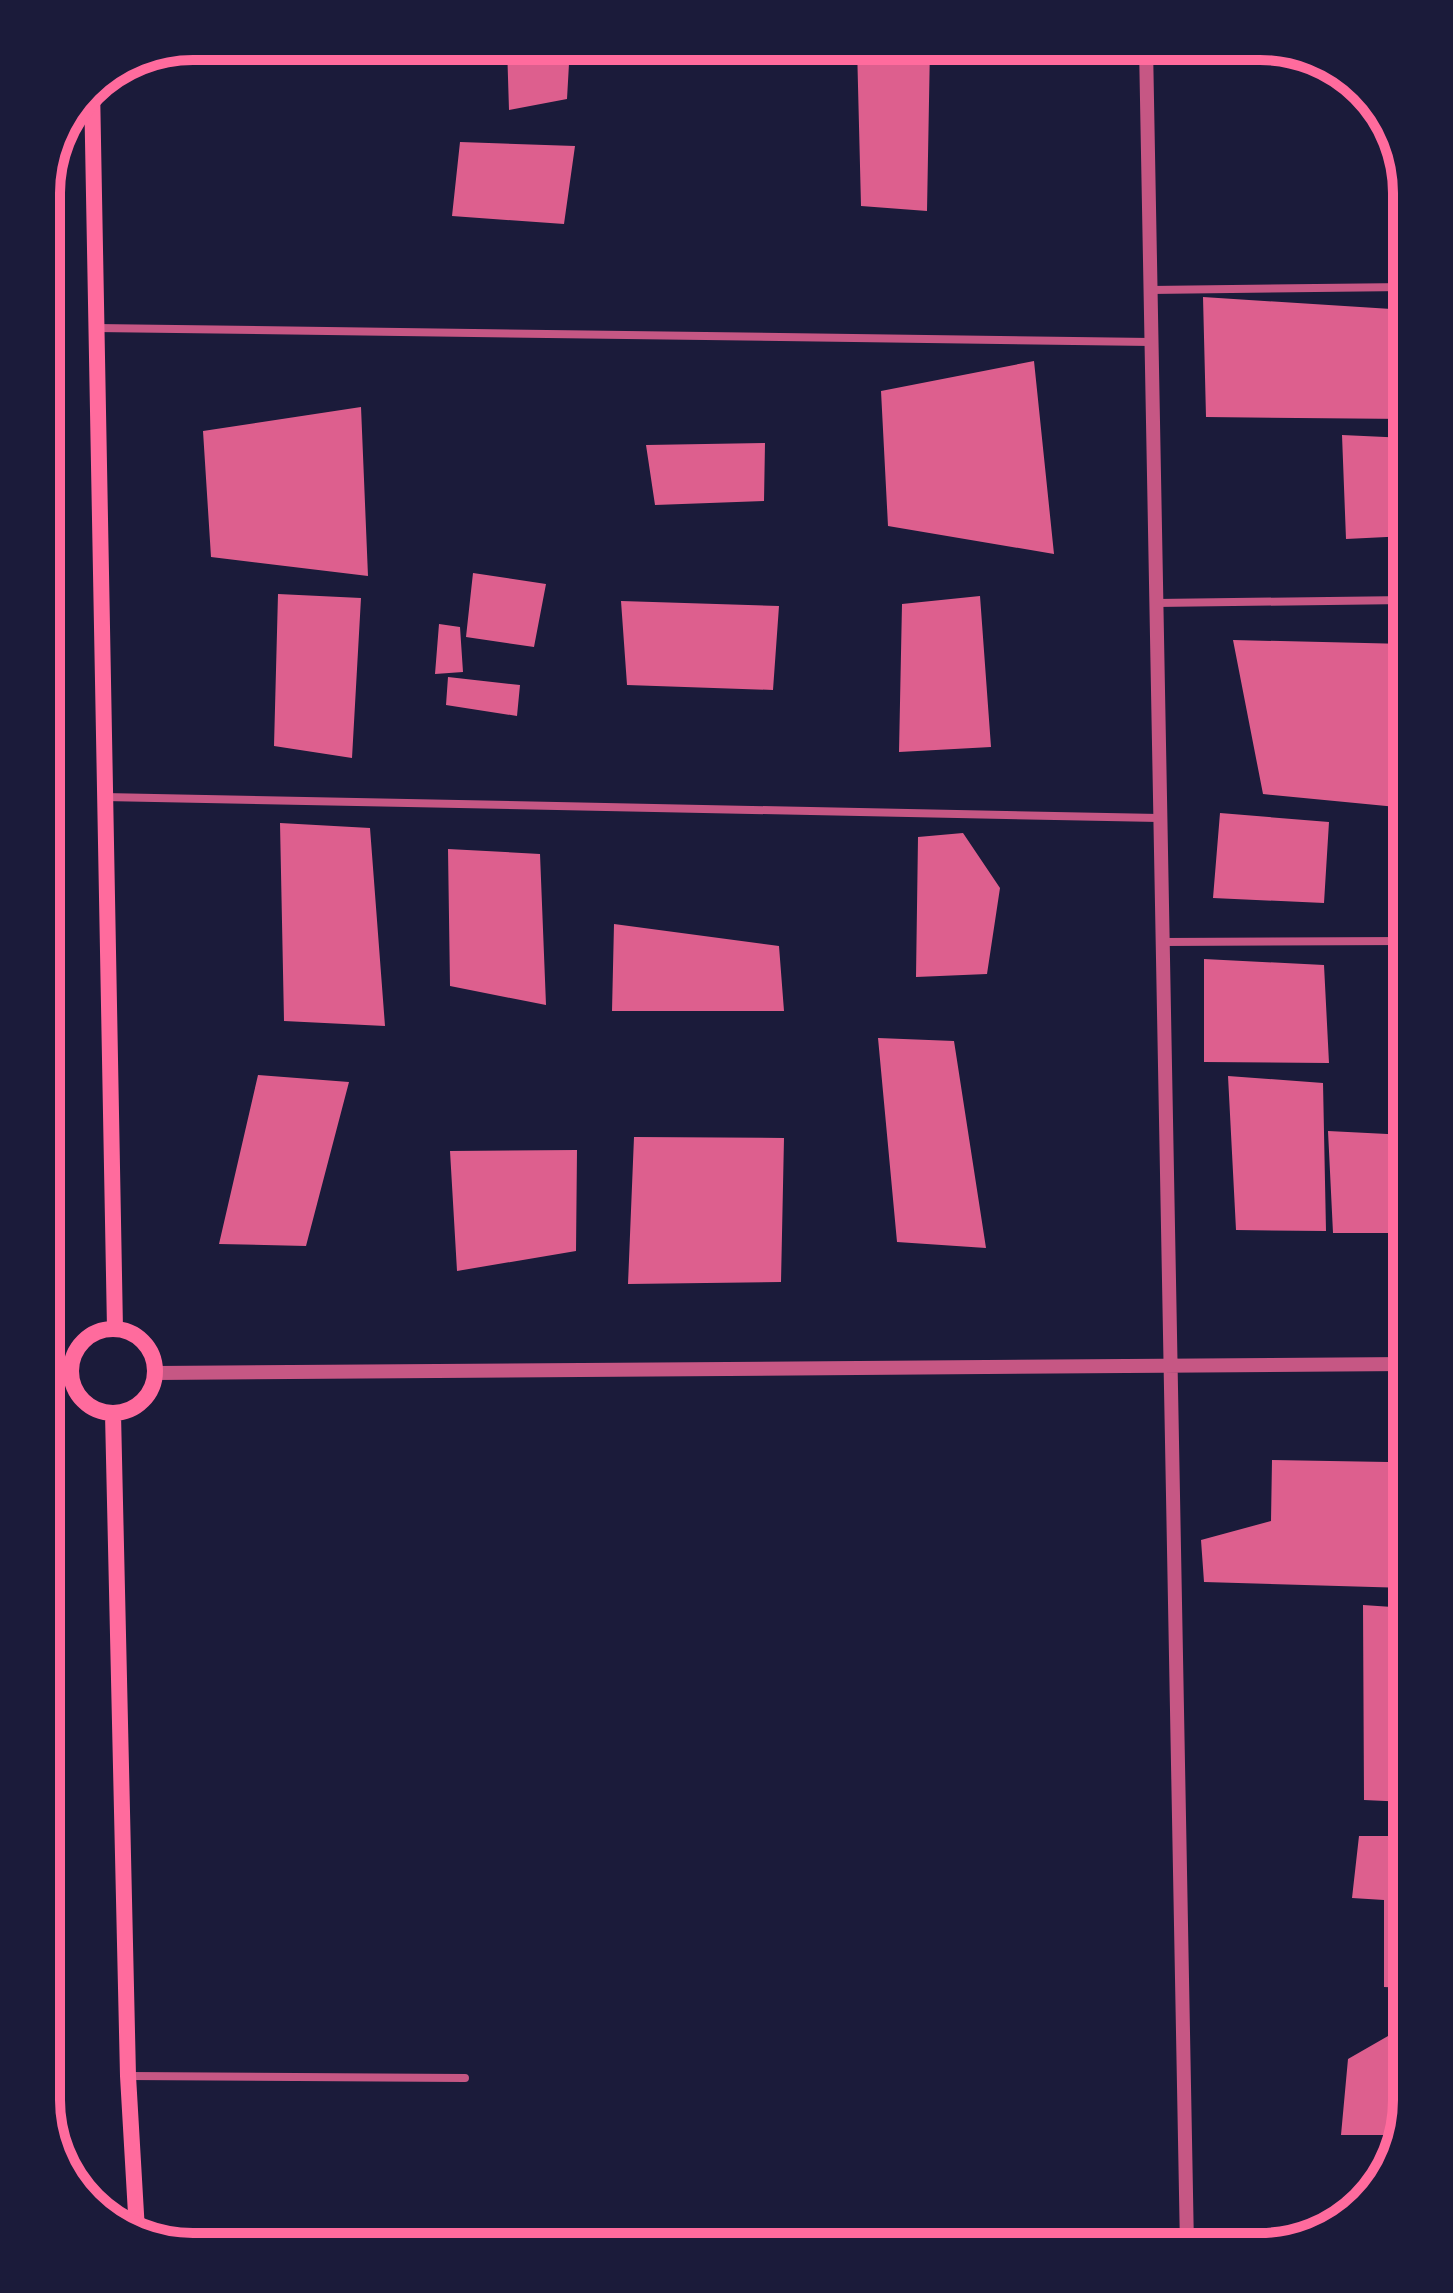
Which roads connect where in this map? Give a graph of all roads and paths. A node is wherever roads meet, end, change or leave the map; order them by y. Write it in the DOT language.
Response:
graph roads {
  1 [pos="1146,60"];
  2 [pos="92,107"];
  3 [pos="1393,287"];
  4 [pos="1150,290"];
  5 [pos="95,328"];
  6 [pos="1151,342"];
  7 [pos="1393,600"];
  8 [pos="1156,603"];
  9 [pos="104,797"];
  10 [pos="1159,818"];
  11 [pos="1393,941"];
  12 [pos="1162,942"];
  13 [pos="115,1329"];
  14 [pos="1393,1364"];
  15 [pos="1169,1367"];
  16 [pos="156,1373"];
  17 [pos="60,1375"];
  18 [pos="71,1375"];
  19 [pos="113,1414"];
  20 [pos="128,2076"];
  21 [pos="465,2078"];
  22 [pos="136,2220"];
  23 [pos="1187,2233"];
  1 -- 4 [label="street"];
  2 -- 5 [label="main road"];
  3 -- 4 [label="street"];
  4 -- 6 [label="street"];
  5 -- 6 [label="street"];
  5 -- 9 [label="main road"];
  6 -- 8 [label="street"];
  7 -- 8 [label="street"];
  8 -- 10 [label="street"];
  9 -- 10 [label="street"];
  9 -- 13 [label="main road"];
  10 -- 12 [label="street"];
  11 -- 12 [label="street"];
  12 -- 15 [label="street"];
  13 -- 16 [label="main road"];
  13 -- 18 [label="main road"];
  14 -- 15 [label="street"];
  15 -- 16 [label="street"];
  15 -- 23 [label="street"];
  16 -- 19 [label="main road"];
  17 -- 18 [label="street"];
  18 -- 19 [label="main road"];
  19 -- 20 [label="main road"];
  20 -- 21 [label="street"];
  20 -- 22 [label="main road"];
}
